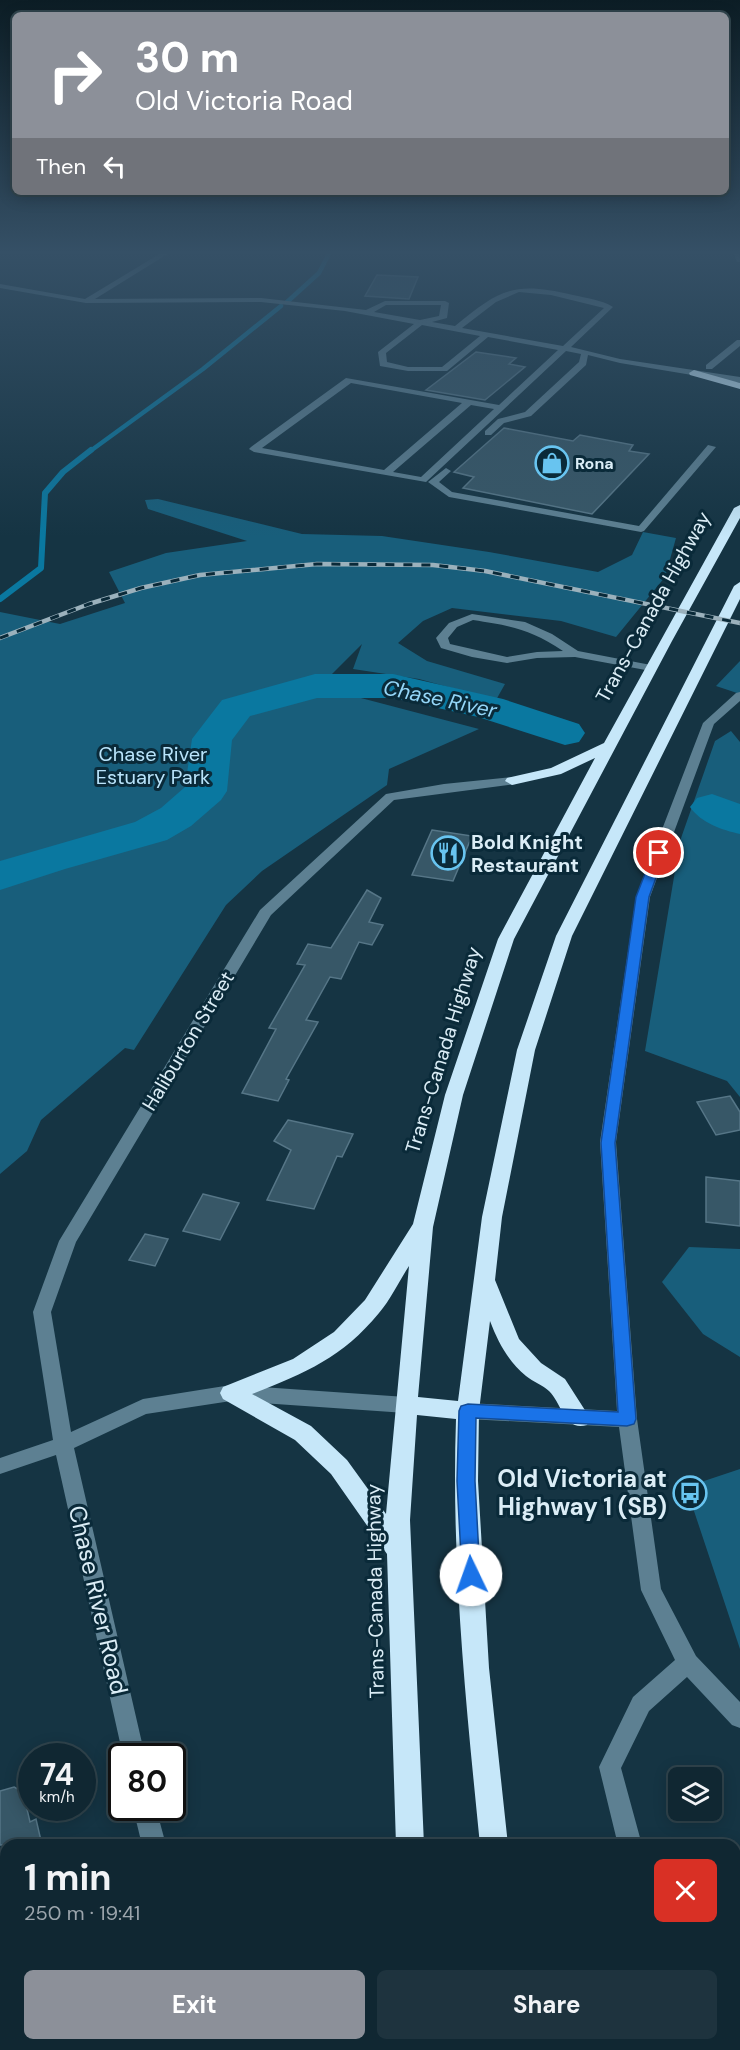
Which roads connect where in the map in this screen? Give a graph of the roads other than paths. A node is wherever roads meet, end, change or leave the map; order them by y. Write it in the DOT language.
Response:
graph roads {
  1 [pos="390,346"];
  2 [pos="473,346"];
  3 [pos="554,346"];
  4 [pos="569,346"];
  5 [pos="736,346"];
  6 [pos="567,348"];
  7 [pos="585,352"];
  8 [pos="710,368"];
  9 [pos="726,370"];
  10 [pos="740,371"];
  11 [pos="694,373"];
  12 [pos="740,380"];
  13 [pos="740,386"];
  14 [pos="469,402"];
  15 [pos="502,408"];
  16 [pos="711,447"];
  17 [pos="386,473"];
  18 [pos="740,508"];
  19 [pos="740,586"];
  20 [pos="575,654"];
  21 [pos="651,668"];
  22 [pos="740,695"];
  23 [pos="610,745"];
  24 [pos="512,781"];
  25 [pos="423,1227"];
  26 [pos="485,1280"];
  27 [pos="231,1393"];
  28 [pos="406,1405"];
  29 [pos="468,1411"];
  30 [pos="579,1418"];
  31 [pos="627,1419"];
  32 [pos="63,1444"];
  33 [pos="0,1466"];
  34 [pos="400,1553"];
  35 [pos="688,1663"];
  36 [pos="740,1718"];
  37 [pos="131,1743"];
  38 [pos="148,1821"];
  39 [pos="153,1839"];
  40 [pos="410,1839"];
  41 [pos="493,1839"];
  42 [pos="628,1839"];
  1 -- 2 [label="street"];
  3 -- 6 [label="street"];
  4 -- 6 [label="street"];
  5 -- 8 [label="street"];
  6 -- 7 [label="street"];
  6 -- 15 [label="street"];
  7 -- 8 [label="street"];
  7 -- 11 [label="street"];
  7 -- 16 [label="street"];
  8 -- 9 [label="street"];
  9 -- 10 [label="highway"];
  11 -- 12 [label="street"];
  11 -- 13 [label="highway"];
  14 -- 15 [label="street"];
  14 -- 17 [label="street"];
  14 -- 17 [label="street"];
  15 -- 17 [label="street"];
  18 -- 21 [label="highway, Trans-Canada Highway"];
  19 -- 26 [label="highway"];
  20 -- 20 [label="street"];
  20 -- 21 [label="street"];
  21 -- 23 [label="highway, Trans-Canada Highway"];
  22 -- 31 [label="street"];
  23 -- 24 [label="highway"];
  23 -- 25 [label="highway, Trans-Canada Highway"];
  24 -- 32 [label="street, Haliburton Street"];
  25 -- 27 [label="highway"];
  25 -- 28 [label="highway, Trans-Canada Highway"];
  26 -- 29 [label="highway"];
  26 -- 30 [label="highway"];
  27 -- 28 [label="street"];
  27 -- 32 [label="street"];
  27 -- 34 [label="highway"];
  28 -- 29 [label="highway"];
  28 -- 34 [label="highway, Trans-Canada Highway"];
  29 -- 30 [label="street"];
  29 -- 41 [label="highway"];
  30 -- 31 [label="street"];
  31 -- 35 [label="street"];
  32 -- 33 [label="street"];
  32 -- 37 [label="street, Chase River Road"];
  34 -- 40 [label="highway, Trans-Canada Highway"];
  35 -- 36 [label="street"];
  35 -- 42 [label="street"];
  38 -- 39 [label="street"];
}
